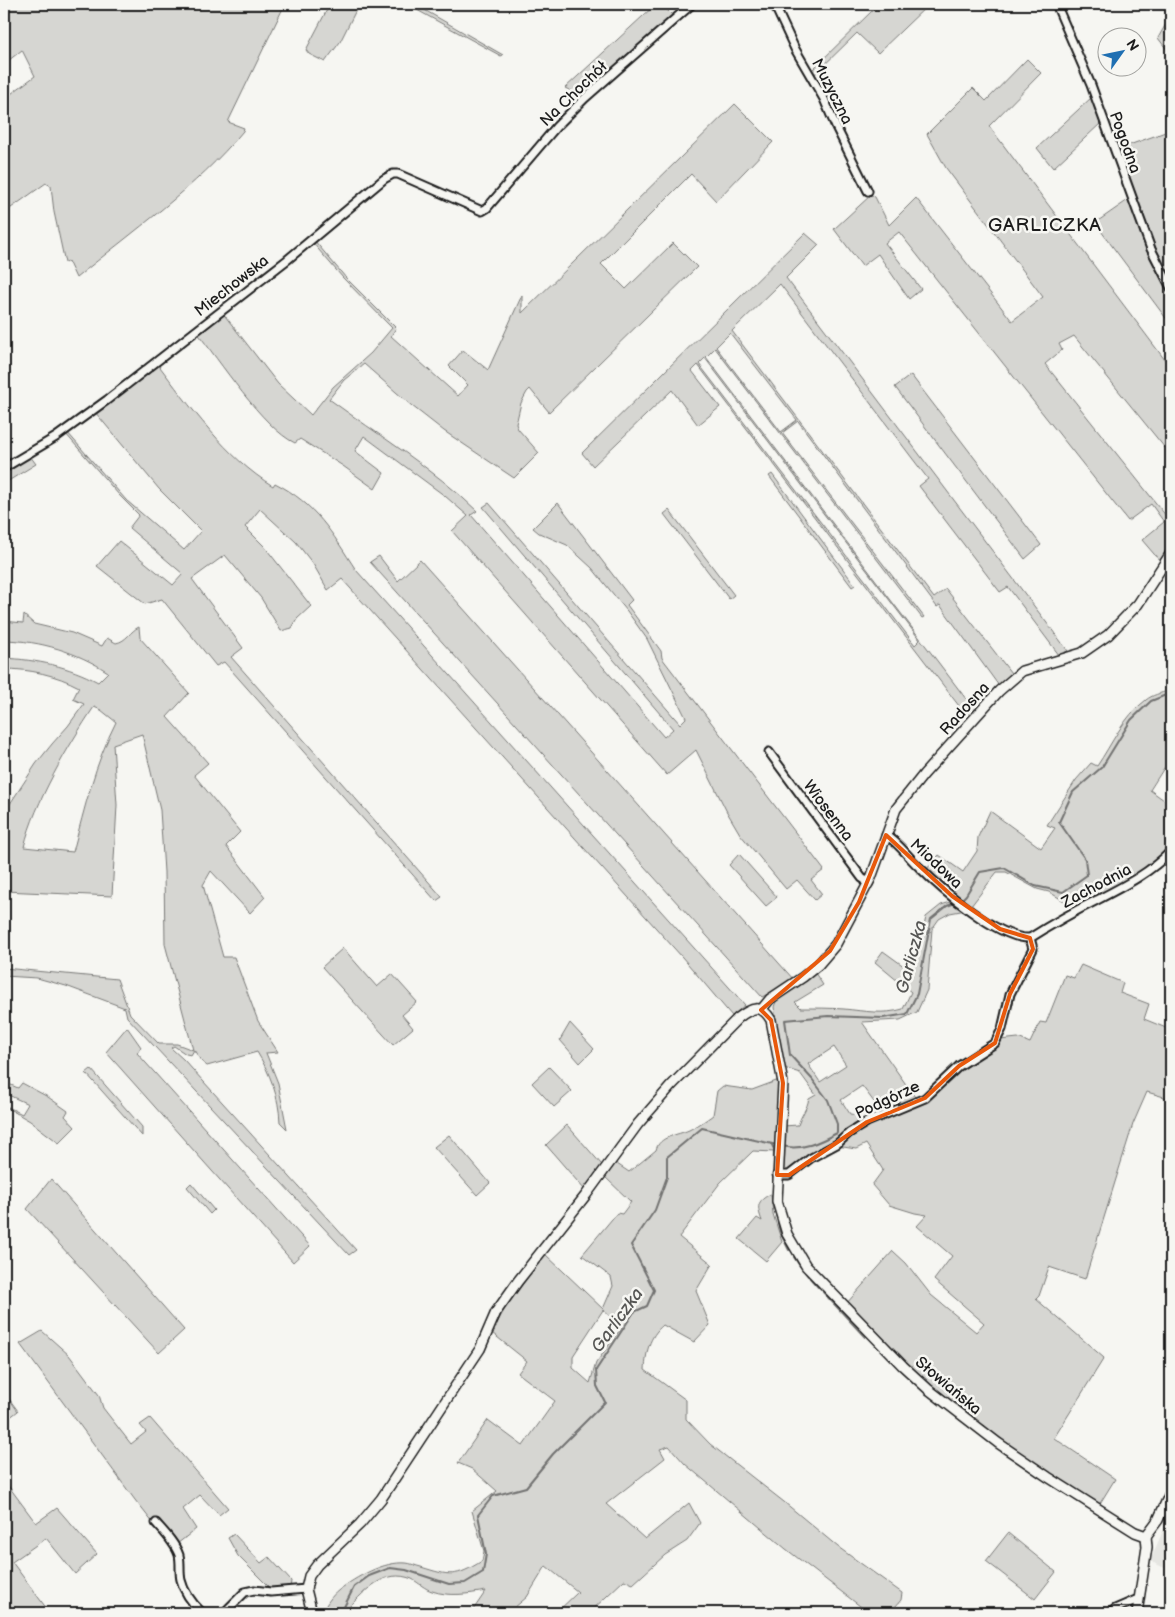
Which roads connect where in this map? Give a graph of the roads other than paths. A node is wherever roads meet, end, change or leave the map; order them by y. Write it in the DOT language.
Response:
graph roads {
  1 [pos="692,4"];
  2 [pos="774,4"];
  3 [pos="1056,4"];
  4 [pos="868,191"];
  5 [pos="482,211"];
  6 [pos="1171,288"];
  7 [pos="4,468"];
  8 [pos="1171,554"];
  9 [pos="769,752"];
  10 [pos="886,835"];
  11 [pos="1171,851"];
  12 [pos="869,883"];
  13 [pos="1030,938"];
  14 [pos="762,1010"];
  15 [pos="777,1175"];
  16 [pos="1171,1491"];
  17 [pos="156,1522"];
  18 [pos="1146,1536"];
  19 [pos="306,1589"];
  20 [pos="1138,1599"];
  21 [pos="1125,1605"];
  22 [pos="202,1613"];
  23 [pos="224,1613"];
  24 [pos="312,1613"];
  25 [pos="1112,1613"];
  26 [pos="1120,1613"];
  27 [pos="1136,1613"];
  1 -- 5 [label="street, Na Chochół"];
  2 -- 4 [label="street, Muzyczna"];
  3 -- 6 [label="street, Pogodna"];
  5 -- 7 [label="street, Miechowska"];
  8 -- 10 [label="street, Radosna"];
  9 -- 12 [label="street, Wiosenna"];
  10 -- 12 [label="street, Radosna"];
  10 -- 13 [label="street, Miodowa"];
  11 -- 13 [label="street, Zachodnia"];
  12 -- 14 [label="street, Radosna"];
  13 -- 15 [label="street, Podgórze"];
  14 -- 15 [label="street, Słowiańska"];
  14 -- 19 [label="street"];
  15 -- 18 [label="street, Słowiańska"];
  16 -- 18 [label="street"];
  17 -- 22 [label="street"];
  18 -- 20 [label="street"];
  19 -- 23 [label="street"];
  19 -- 24 [label="street"];
  20 -- 21 [label="street"];
  20 -- 27 [label="street"];
  21 -- 25 [label="street"];
  21 -- 26 [label="street"];
}
